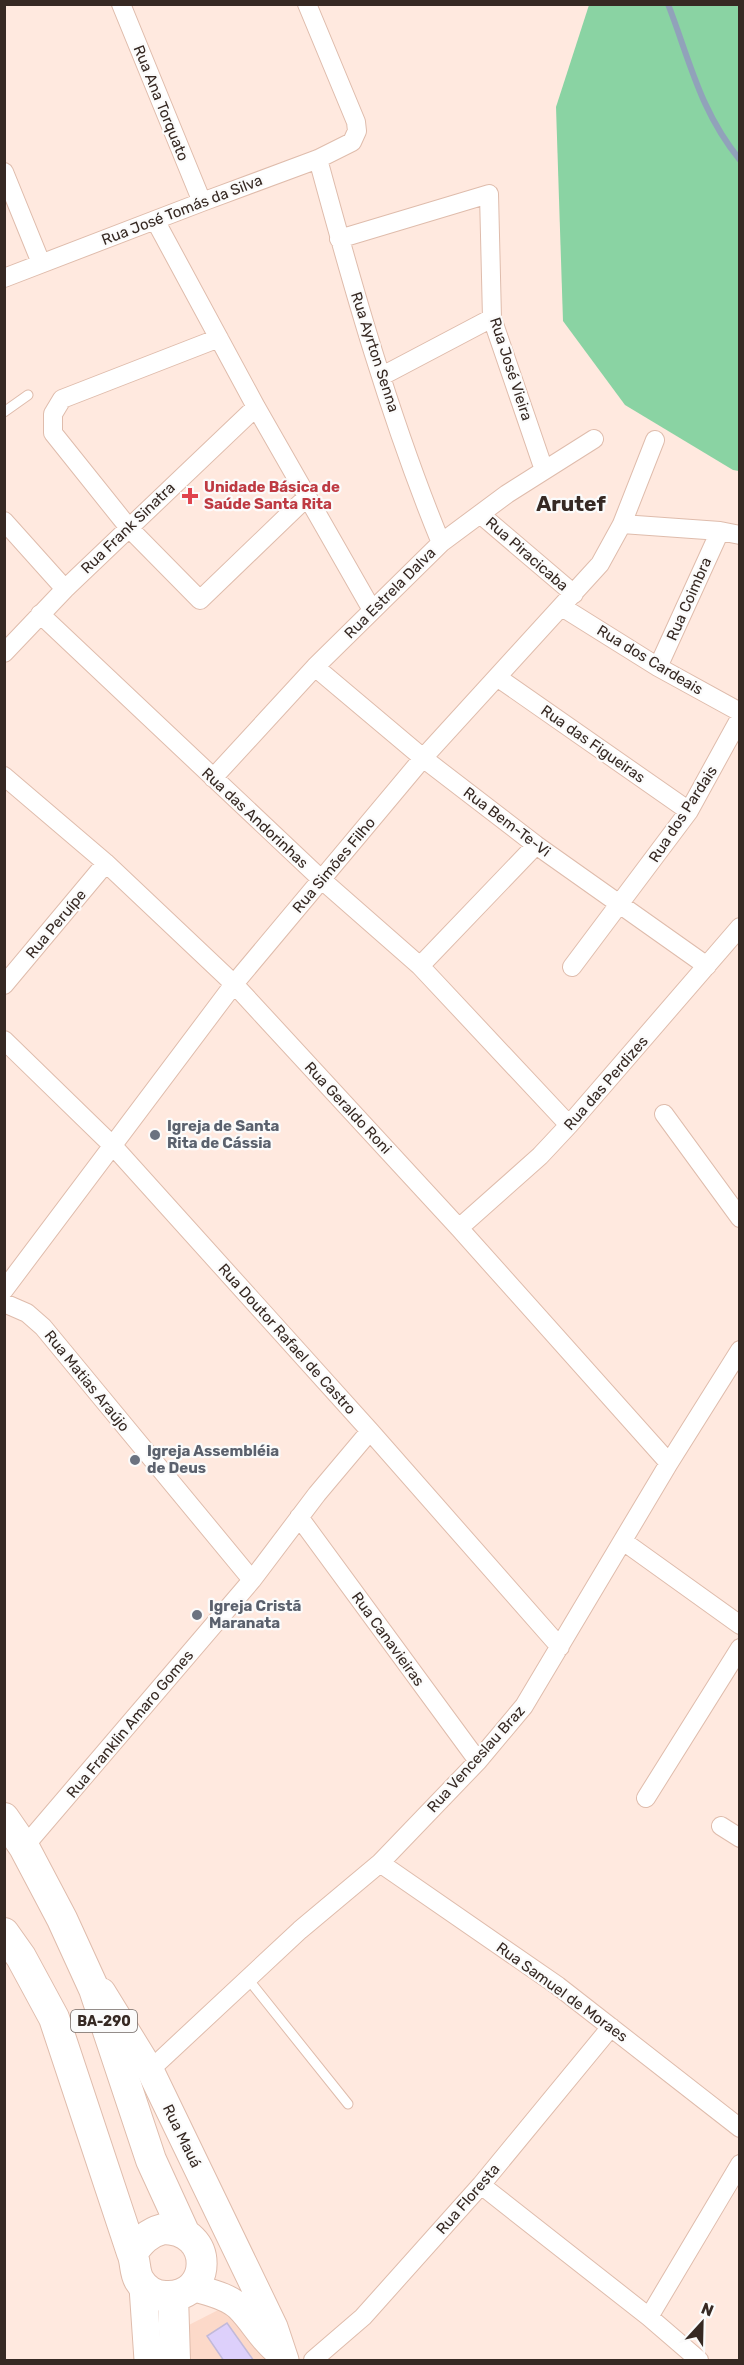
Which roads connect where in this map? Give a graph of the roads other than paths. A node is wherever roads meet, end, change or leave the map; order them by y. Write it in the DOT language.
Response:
graph roads {
  1 [pos="122,4"];
  2 [pos="307,4"];
  3 [pos="318,159"];
  4 [pos="4,172"];
  5 [pos="201,202"];
  6 [pos="155,220"];
  7 [pos="339,239"];
  8 [pos="41,263"];
  9 [pos="4,278"];
  10 [pos="492,318"];
  11 [pos="219,338"];
  12 [pos="382,376"];
  13 [pos="28,395"];
  14 [pos="256,407"];
  15 [pos="4,412"];
  16 [pos="594,439"];
  17 [pos="655,440"];
  18 [pos="544,470"];
  19 [pos="307,497"];
  20 [pos="480,514"];
  21 [pos="4,521"];
  22 [pos="622,524"];
  23 [pos="129,528"];
  24 [pos="720,531"];
  25 [pos="740,535"];
  26 [pos="441,543"];
  27 [pos="65,589"];
  28 [pos="568,601"];
  29 [pos="372,610"];
  30 [pos="40,614"];
  31 [pos="4,653"];
  32 [pos="315,667"];
  33 [pos="658,668"];
  34 [pos="497,677"];
  35 [pos="740,712"];
  36 [pos="740,718"];
  37 [pos="423,758"];
  38 [pos="4,776"];
  39 [pos="213,778"];
  40 [pos="689,811"];
  41 [pos="536,845"];
  42 [pos="106,863"];
  43 [pos="322,880"];
  44 [pos="621,905"];
  45 [pos="740,927"];
  46 [pos="420,966"];
  47 [pos="707,966"];
  48 [pos="572,968"];
  49 [pos="234,984"];
  50 [pos="4,985"];
  51 [pos="4,1040"];
  52 [pos="664,1114"];
  53 [pos="569,1125"];
  54 [pos="114,1147"];
  55 [pos="740,1218"];
  56 [pos="459,1228"];
  57 [pos="4,1290"];
  58 [pos="4,1303"];
  59 [pos="740,1350"];
  60 [pos="370,1431"];
  61 [pos="669,1462"];
  62 [pos="299,1517"];
  63 [pos="623,1541"];
  64 [pos="252,1580"];
  65 [pos="740,1625"];
  66 [pos="560,1647"];
  67 [pos="740,1648"];
  68 [pos="478,1761"];
  69 [pos="646,1798"];
  70 [pos="4,1818"];
  71 [pos="720,1827"];
  72 [pos="740,1838"];
  73 [pos="24,1847"];
  74 [pos="380,1863"];
  75 [pos="4,1933"];
  76 [pos="78,1952"];
  77 [pos="248,1978"];
  78 [pos="611,2027"];
  79 [pos="150,2070"];
  80 [pos="348,2103"];
  81 [pos="740,2128"];
  82 [pos="740,2164"];
  83 [pos="482,2185"];
  84 [pos="188,2236"];
  85 [pos="132,2253"];
  86 [pos="144,2287"];
  87 [pos="183,2292"];
  88 [pos="649,2317"];
  89 [pos="274,2327"];
  90 [pos="163,2351"];
  91 [pos="284,2359"];
  92 [pos="313,2361"];
  93 [pos="699,2361"];
  1 -- 5 [label="street, Rua Ana Torquato"];
  2 -- 3 [label="street, Rua José Tomás da Silva"];
  3 -- 5 [label="street, Rua José Tomás da Silva"];
  3 -- 7 [label="street, Rua Ayrton Senna"];
  4 -- 8 [label="street"];
  5 -- 6 [label="street, Rua José Tomás da Silva"];
  6 -- 8 [label="street, Rua José Tomás da Silva"];
  6 -- 11 [label="street"];
  7 -- 10 [label="street, Rua José Vieira"];
  7 -- 12 [label="street, Rua Ayrton Senna"];
  8 -- 9 [label="street, Rua José Tomás da Silva"];
  10 -- 12 [label="street"];
  10 -- 18 [label="street, Rua José Vieira"];
  11 -- 14 [label="street"];
  11 -- 23 [label="street"];
  12 -- 26 [label="street, Rua Ayrton Senna"];
  13 -- 15 [label="lane"];
  14 -- 19 [label="street"];
  14 -- 23 [label="street, Rua Frank Sinatra"];
  16 -- 18 [label="street, Rua Estrela Dalva"];
  17 -- 22 [label="street, Rua Simões Filho"];
  18 -- 20 [label="street, Rua Estrela Dalva"];
  19 -- 23 [label="street"];
  19 -- 29 [label="street"];
  20 -- 26 [label="street, Rua Estrela Dalva"];
  20 -- 28 [label="street, Rua Piracicaba"];
  21 -- 27 [label="street"];
  22 -- 24 [label="street"];
  22 -- 28 [label="street, Rua Simões Filho"];
  23 -- 27 [label="street, Rua Frank Sinatra"];
  24 -- 25 [label="street"];
  24 -- 33 [label="street, Rua Coimbra"];
  26 -- 29 [label="street, Rua Estrela Dalva"];
  27 -- 30 [label="street, Rua Frank Sinatra"];
  28 -- 33 [label="street, Rua dos Cardeais"];
  28 -- 34 [label="street, Rua Simões Filho"];
  29 -- 32 [label="street, Rua Estrela Dalva"];
  30 -- 31 [label="street, Rua Frank Sinatra"];
  30 -- 39 [label="street, Rua das Andorinhas"];
  32 -- 37 [label="street, Rua Bem-Te-Vi"];
  32 -- 39 [label="street, Rua Estrela Dalva"];
  33 -- 35 [label="street, Rua dos Cardeais"];
  34 -- 37 [label="street, Rua Simões Filho"];
  34 -- 40 [label="street, Rua das Figueiras"];
  36 -- 40 [label="street, Rua dos Pardais"];
  37 -- 41 [label="street, Rua Bem-Te-Vi"];
  37 -- 43 [label="street, Rua Simões Filho"];
  38 -- 42 [label="street, Rua Geraldo Roni"];
  39 -- 43 [label="street, Rua das Andorinhas"];
  40 -- 44 [label="street, Rua dos Pardais"];
  41 -- 44 [label="street, Rua Bem-Te-Vi"];
  41 -- 46 [label="street"];
  42 -- 49 [label="street, Rua Geraldo Roni"];
  42 -- 50 [label="street, Rua Peruípe"];
  43 -- 46 [label="street, Rua das Andorinhas"];
  43 -- 49 [label="street, Rua Simões Filho"];
  44 -- 47 [label="street, Rua Bem-Te-Vi"];
  44 -- 48 [label="street, Rua dos Pardais"];
  45 -- 47 [label="street, Rua das Perdizes"];
  46 -- 53 [label="street, Rua das Andorinhas"];
  47 -- 53 [label="street, Rua das Perdizes"];
  49 -- 54 [label="street, Rua Simões Filho"];
  49 -- 56 [label="street, Rua Geraldo Roni"];
  51 -- 54 [label="street, Rua Doutor Rafael de Castro"];
  52 -- 55 [label="street"];
  53 -- 56 [label="street, Rua das Perdizes"];
  54 -- 57 [label="street, Rua Simões Filho"];
  54 -- 60 [label="street, Rua Doutor Rafael de Castro"];
  56 -- 61 [label="street, Rua Geraldo Roni"];
  58 -- 64 [label="street, Rua Matias Araújo"];
  59 -- 61 [label="street, Rua Venceslau Braz"];
  60 -- 62 [label="street, Rua Franklin Amaro Gomes"];
  60 -- 66 [label="street, Rua Doutor Rafael de Castro"];
  61 -- 63 [label="street, Rua Venceslau Braz"];
  62 -- 64 [label="street, Rua Franklin Amaro Gomes"];
  62 -- 68 [label="street, Rua Canavieiras"];
  63 -- 65 [label="street"];
  63 -- 66 [label="street, Rua Venceslau Braz"];
  64 -- 73 [label="street, Rua Franklin Amaro Gomes"];
  66 -- 68 [label="street, Rua Venceslau Braz"];
  67 -- 69 [label="street"];
  68 -- 74 [label="street, Rua Venceslau Braz"];
  70 -- 73 [label="main road, BA-290"];
  71 -- 72 [label="street"];
  73 -- 76 [label="main road, BA-290"];
  74 -- 77 [label="street, Rua Venceslau Braz"];
  74 -- 78 [label="street, Rua Samuel de Moraes"];
  75 -- 85 [label="main road, BA-290"];
  76 -- 79 [label="street, Rua Mauá"];
  76 -- 84 [label="main road, BA-290"];
  77 -- 79 [label="street, Rua Venceslau Braz"];
  77 -- 80 [label="lane"];
  78 -- 81 [label="street, Rua Samuel de Moraes"];
  78 -- 83 [label="street, Rua Floresta"];
  79 -- 89 [label="street, Rua Mauá"];
  82 -- 88 [label="street"];
  83 -- 88 [label="street"];
  83 -- 92 [label="street, Rua Floresta"];
  84 -- 85 [label="main road"];
  84 -- 87 [label="main road, BA-290"];
  84 -- 89 [label="street, Rua Mauá"];
  85 -- 86 [label="main road, BA-290"];
  86 -- 87 [label="main road"];
  86 -- 90 [label="street"];
  87 -- 90 [label="main road, BA-290"];
  87 -- 91 [label="street, Rua Mauá"];
  88 -- 93 [label="street"];
  89 -- 91 [label="street, Rua Mauá"];
}
